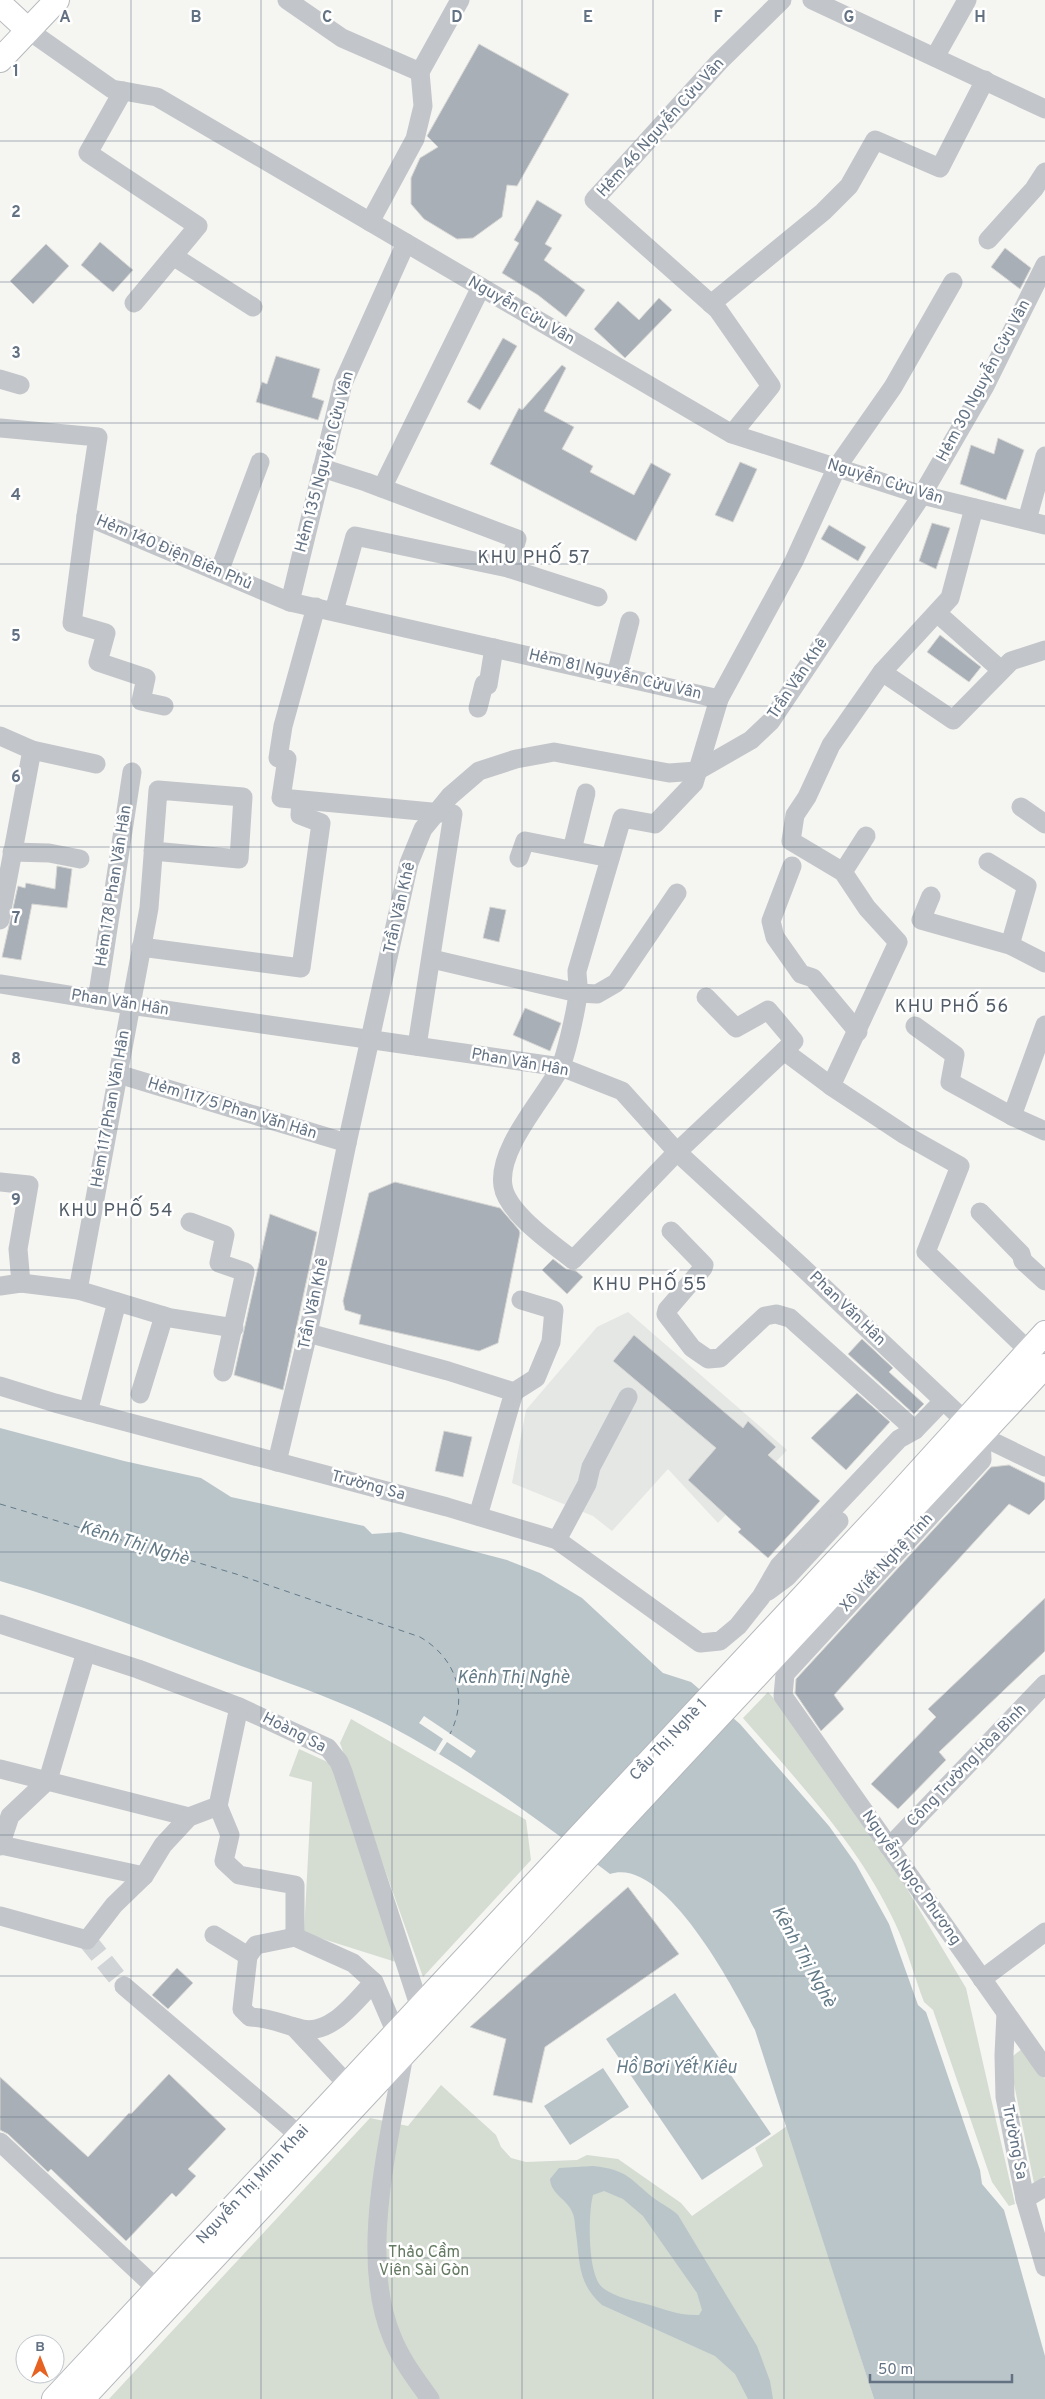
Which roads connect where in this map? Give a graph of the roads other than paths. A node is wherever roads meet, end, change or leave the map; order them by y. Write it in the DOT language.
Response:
graph roads {
  1 [pos="56,0"];
  2 [pos="287,0"];
  3 [pos="460,0"];
  4 [pos="782,0"];
  5 [pos="812,0"];
  6 [pos="967,0"];
  7 [pos="5,7"];
  8 [pos="28,30"];
  9 [pos="935,57"];
  10 [pos="0,60"];
  11 [pos="420,72"];
  12 [pos="985,80"];
  13 [pos="123,91"];
  14 [pos="1045,109"];
  15 [pos="1045,172"];
  16 [pos="370,222"];
  17 [pos="988,240"];
  18 [pos="406,243"];
  19 [pos="173,256"];
  20 [pos="1045,265"];
  21 [pos="953,282"];
  22 [pos="481,287"];
  23 [pos="134,303"];
  24 [pos="711,304"];
  25 [pos="254,307"];
  26 [pos="0,379"];
  27 [pos="20,385"];
  28 [pos="0,428"];
  29 [pos="732,434"];
  30 [pos="1045,456"];
  31 [pos="260,462"];
  32 [pos="837,467"];
  33 [pos="322,468"];
  34 [pos="382,488"];
  35 [pos="922,495"];
  36 [pos="974,508"];
  37 [pos="86,516"];
  38 [pos="1036,522"];
  39 [pos="508,568"];
  40 [pos="219,572"];
  41 [pos="598,597"];
  42 [pos="290,602"];
  43 [pos="325,609"];
  44 [pos="937,613"];
  45 [pos="630,621"];
  46 [pos="494,648"];
  47 [pos="1045,650"];
  48 [pos="1002,670"];
  49 [pos="882,672"];
  50 [pos="616,675"];
  51 [pos="718,698"];
  52 [pos="164,706"];
  53 [pos="478,708"];
  54 [pos="0,736"];
  55 [pos="32,750"];
  56 [pos="96,764"];
  57 [pos="697,771"];
  58 [pos="132,772"];
  59 [pos="586,793"];
  60 [pos="301,801"];
  61 [pos="1021,807"];
  62 [pos="436,813"];
  63 [pos="1045,824"];
  64 [pos="866,836"];
  65 [pos="572,850"];
  66 [pos="153,851"];
  67 [pos="12,852"];
  68 [pos="519,858"];
  69 [pos="610,858"];
  70 [pos="80,859"];
  71 [pos="988,862"];
  72 [pos="792,866"];
  73 [pos="843,872"];
  74 [pos="677,893"];
  75 [pos="931,896"];
  76 [pos="0,920"];
  77 [pos="1010,945"];
  78 [pos="141,947"];
  79 [pos="432,959"];
  80 [pos="1045,963"];
  81 [pos="0,984"];
  82 [pos="578,993"];
  83 [pos="706,997"];
  84 [pos="96,1000"];
  85 [pos="130,1006"];
  86 [pos="1045,1025"];
  87 [pos="915,1026"];
  88 [pos="858,1032"];
  89 [pos="371,1041"];
  90 [pos="417,1046"];
  91 [pos="784,1052"];
  92 [pos="561,1067"];
  93 [pos="118,1074"];
  94 [pos="831,1086"];
  95 [pos="1012,1116"];
  96 [pos="1045,1131"];
  97 [pos="347,1143"];
  98 [pos="676,1152"];
  99 [pos="0,1182"];
  100 [pos="980,1212"];
  101 [pos="190,1222"];
  102 [pos="671,1231"];
  103 [pos="1045,1281"];
  104 [pos="21,1283"];
  105 [pos="0,1286"];
  106 [pos="78,1290"];
  107 [pos="521,1300"];
  108 [pos="117,1302"];
  109 [pos="164,1316"];
  110 [pos="234,1328"];
  111 [pos="308,1333"];
  112 [pos="1045,1334"];
  113 [pos="1037,1359"];
  114 [pos="223,1372"];
  115 [pos="0,1386"];
  116 [pos="514,1392"];
  117 [pos="140,1394"];
  118 [pos="628,1398"];
  119 [pos="943,1401"];
  120 [pos="88,1412"];
  121 [pos="973,1428"];
  122 [pos="915,1430"];
  123 [pos="277,1462"];
  124 [pos="1045,1467"];
  125 [pos="478,1516"];
  126 [pos="892,1516"];
  127 [pos="557,1540"];
  128 [pos="0,1624"];
  129 [pos="86,1652"];
  130 [pos="1045,1684"];
  131 [pos="784,1687"];
  132 [pos="240,1707"];
  133 [pos="0,1769"];
  134 [pos="48,1780"];
  135 [pos="218,1806"];
  136 [pos="5,1815"];
  137 [pos="189,1817"];
  138 [pos="0,1845"];
  139 [pos="889,1847"];
  140 [pos="144,1876"];
  141 [pos="0,1916"];
  142 [pos="1045,1932"];
  143 [pos="214,1935"];
  144 [pos="294,1938"];
  145 [pos="248,1956"];
  146 [pos="454,1972"];
  147 [pos="477,1978"];
  148 [pos="982,1979"];
  149 [pos="374,1982"];
  150 [pos="124,1986"];
  151 [pos="420,2008"];
  152 [pos="1006,2013"];
  153 [pos="294,2027"];
  154 [pos="400,2044"];
  155 [pos="1045,2068"];
  156 [pos="348,2084"];
  157 [pos="300,2136"];
  158 [pos="0,2142"];
  159 [pos="1045,2187"];
  160 [pos="1025,2199"];
  161 [pos="1045,2267"];
  162 [pos="157,2289"];
  163 [pos="54,2399"];
  164 [pos="82,2399"];
  165 [pos="430,2399"];
  1 -- 8 [label="main road"];
  2 -- 11 [label="street"];
  3 -- 11 [label="street"];
  4 -- 24 [label="street, Hẻm 46 Nguyễn Cửu Vân"];
  5 -- 9 [label="street"];
  6 -- 9 [label="street"];
  7 -- 8 [label="main road"];
  8 -- 10 [label="main road"];
  8 -- 13 [label="street, Nguyễn Cửu Vân"];
  9 -- 12 [label="street"];
  11 -- 16 [label="street"];
  12 -- 14 [label="street"];
  12 -- 24 [label="street"];
  13 -- 16 [label="street, Nguyễn Cửu Vân"];
  13 -- 19 [label="street"];
  15 -- 17 [label="street"];
  16 -- 18 [label="street, Nguyễn Cửu Vân"];
  18 -- 22 [label="street, Nguyễn Cửu Vân"];
  18 -- 33 [label="street, Hẻm 135 Nguyễn Cửu Vân"];
  19 -- 23 [label="street"];
  19 -- 25 [label="street"];
  20 -- 35 [label="street, Hẻm 30 Nguyễn Cửu Vân"];
  21 -- 32 [label="street, Hẻm 81 Nguyễn Cửu Vân"];
  22 -- 29 [label="street, Nguyễn Cửu Vân"];
  22 -- 34 [label="street"];
  24 -- 29 [label="street, Hẻm 46 Nguyễn Cửu Vân"];
  26 -- 27 [label="street"];
  28 -- 37 [label="street, Hẻm 140 Điện Biên Phủ"];
  29 -- 32 [label="street, Nguyễn Cửu Vân"];
  30 -- 38 [label="street"];
  31 -- 40 [label="street"];
  32 -- 35 [label="street, Nguyễn Cửu Vân"];
  32 -- 51 [label="street, Hẻm 81 Nguyễn Cửu Vân"];
  33 -- 34 [label="street"];
  33 -- 42 [label="street, Hẻm 135 Nguyễn Cửu Vân"];
  34 -- 39 [label="street"];
  35 -- 36 [label="street, Nguyễn Cửu Vân"];
  35 -- 57 [label="street, Trần Văn Khê"];
  36 -- 38 [label="street, Nguyễn Cửu Vân"];
  36 -- 44 [label="street"];
  37 -- 40 [label="street, Hẻm 140 Điện Biên Phủ"];
  37 -- 52 [label="street"];
  39 -- 41 [label="street"];
  39 -- 43 [label="street"];
  40 -- 42 [label="street, Hẻm 140 Điện Biên Phủ"];
  42 -- 43 [label="street, Hẻm 140 Điện Biên Phủ"];
  43 -- 46 [label="street, Hẻm 81 Nguyễn Cửu Vân"];
  43 -- 60 [label="street"];
  44 -- 48 [label="street"];
  44 -- 49 [label="street"];
  45 -- 50 [label="street"];
  46 -- 50 [label="street, Hẻm 81 Nguyễn Cửu Vân"];
  46 -- 53 [label="street"];
  47 -- 48 [label="street"];
  48 -- 49 [label="street"];
  49 -- 73 [label="street"];
  50 -- 51 [label="street, Hẻm 81 Nguyễn Cửu Vân"];
  51 -- 57 [label="street"];
  54 -- 55 [label="street"];
  55 -- 56 [label="street"];
  55 -- 67 [label="street"];
  57 -- 62 [label="street, Trần Văn Khê"];
  57 -- 69 [label="street"];
  58 -- 84 [label="street, Hẻm 178 Phan Văn Hân"];
  59 -- 65 [label="street"];
  60 -- 62 [label="street"];
  60 -- 78 [label="street"];
  61 -- 63 [label="street"];
  62 -- 79 [label="street"];
  62 -- 89 [label="street, Trần Văn Khê"];
  64 -- 73 [label="street"];
  65 -- 68 [label="street"];
  65 -- 69 [label="street"];
  66 -- 66 [label="street, Hẻm 117 Phan Văn Hân"];
  66 -- 78 [label="street, Hẻm 117 Phan Văn Hân"];
  67 -- 70 [label="street"];
  67 -- 76 [label="street"];
  69 -- 82 [label="street"];
  71 -- 77 [label="street"];
  72 -- 88 [label="street"];
  73 -- 88 [label="street"];
  74 -- 82 [label="street"];
  75 -- 77 [label="street"];
  77 -- 80 [label="street"];
  78 -- 85 [label="street, Hẻm 117 Phan Văn Hân"];
  79 -- 82 [label="street"];
  79 -- 90 [label="street"];
  81 -- 84 [label="street, Phan Văn Hân"];
  82 -- 92 [label="street"];
  83 -- 91 [label="street"];
  84 -- 85 [label="street, Phan Văn Hân"];
  85 -- 89 [label="street, Phan Văn Hân"];
  85 -- 93 [label="street, Hẻm 117 Phan Văn Hân"];
  86 -- 95 [label="street"];
  87 -- 95 [label="street"];
  88 -- 94 [label="street"];
  89 -- 90 [label="street, Phan Văn Hân"];
  89 -- 97 [label="street, Trần Văn Khê"];
  90 -- 92 [label="street, Phan Văn Hân"];
  91 -- 94 [label="street"];
  91 -- 98 [label="street"];
  92 -- 98 [label="street, Phan Văn Hân"];
  92 -- 98 [label="street"];
  93 -- 97 [label="street, Hẻm 117/5 Phan Văn Hân"];
  93 -- 106 [label="street, Hẻm 117 Phan Văn Hân"];
  94 -- 113 [label="street"];
  95 -- 96 [label="street"];
  97 -- 111 [label="street, Trần Văn Khê"];
  98 -- 119 [label="street, Phan Văn Hân"];
  99 -- 104 [label="street"];
  100 -- 103 [label="street"];
  101 -- 110 [label="street"];
  102 -- 122 [label="street"];
  104 -- 105 [label="street"];
  104 -- 106 [label="street"];
  106 -- 108 [label="street"];
  107 -- 116 [label="street"];
  108 -- 109 [label="street"];
  108 -- 120 [label="street"];
  109 -- 110 [label="street"];
  109 -- 117 [label="street"];
  110 -- 114 [label="street"];
  111 -- 116 [label="street"];
  111 -- 123 [label="street, Trần Văn Khê"];
  112 -- 113 [label="main road, Xô Viết Nghệ Tĩnh"];
  113 -- 121 [label="main road, Xô Viết Nghệ Tĩnh"];
  115 -- 120 [label="street, Trường Sa"];
  116 -- 125 [label="street"];
  118 -- 127 [label="street"];
  119 -- 121 [label="street, Phan Văn Hân"];
  119 -- 122 [label="street"];
  120 -- 123 [label="street, Trường Sa"];
  121 -- 124 [label="street, Phan Văn Hân"];
  121 -- 126 [label="main road, Xô Viết Nghệ Tĩnh"];
  121 -- 131 [label="street, Xô Viết Nghệ Tĩnh"];
  122 -- 127 [label="street, Trường Sa"];
  123 -- 125 [label="street, Trường Sa"];
  125 -- 127 [label="street, Trường Sa"];
  126 -- 146 [label="main road, Cầu Thị Nghè 1"];
  126 -- 147 [label="main road, Cầu Thị Nghè 1"];
  128 -- 129 [label="street, Hoàng Sa"];
  129 -- 132 [label="street, Hoàng Sa"];
  129 -- 134 [label="street"];
  130 -- 139 [label="street, Công Trường Hòa Bình"];
  131 -- 139 [label="street, Nguyễn Ngọc Phương"];
  132 -- 135 [label="street"];
  132 -- 151 [label="street, Hoàng Sa"];
  133 -- 134 [label="street"];
  134 -- 136 [label="street"];
  134 -- 137 [label="street"];
  135 -- 137 [label="street"];
  135 -- 144 [label="street"];
  136 -- 138 [label="street"];
  137 -- 140 [label="street"];
  138 -- 140 [label="street"];
  139 -- 148 [label="street, Nguyễn Ngọc Phương"];
  140 -- 141 [label="street"];
  142 -- 148 [label="street"];
  143 -- 145 [label="street"];
  144 -- 145 [label="street"];
  144 -- 149 [label="street"];
  145 -- 153 [label="street"];
  146 -- 151 [label="main road, Nguyễn Thị Minh Khai"];
  147 -- 154 [label="main road, Nguyễn Thị Minh Khai"];
  148 -- 152 [label="street, Nguyễn Ngọc Phương"];
  149 -- 153 [label="street"];
  149 -- 154 [label="street"];
  150 -- 157 [label="street"];
  151 -- 154 [label="main road, Nguyễn Thị Minh Khai"];
  152 -- 155 [label="street, Nguyễn Ngọc Phương"];
  152 -- 160 [label="street, Trường Sa"];
  153 -- 156 [label="street"];
  154 -- 156 [label="main road, Nguyễn Thị Minh Khai"];
  154 -- 164 [label="main road, Nguyễn Thị Minh Khai"];
  154 -- 165 [label="street"];
  156 -- 157 [label="main road, Nguyễn Thị Minh Khai"];
  157 -- 162 [label="main road, Nguyễn Thị Minh Khai"];
  158 -- 162 [label="street"];
  159 -- 160 [label="street"];
  160 -- 161 [label="street, Trường Sa"];
  162 -- 163 [label="main road, Nguyễn Thị Minh Khai"];
}
